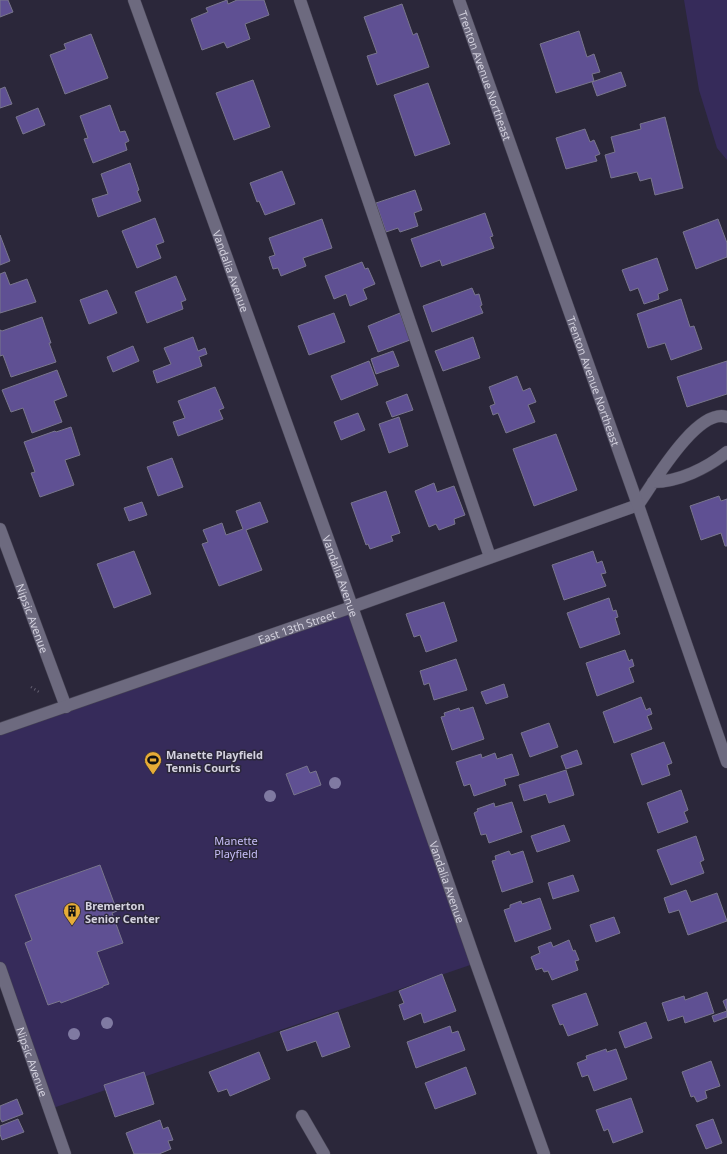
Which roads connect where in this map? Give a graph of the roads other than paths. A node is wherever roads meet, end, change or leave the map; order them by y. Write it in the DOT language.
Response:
graph roads {
  1 [pos="134,0"];
  2 [pos="300,0"];
  3 [pos="459,0"];
  4 [pos="727,418"];
  5 [pos="727,452"];
  6 [pos="653,482"];
  7 [pos="638,505"];
  8 [pos="0,529"];
  9 [pos="490,557"];
  10 [pos="352,607"];
  11 [pos="66,707"];
  12 [pos="0,729"];
  13 [pos="727,762"];
  14 [pos="0,968"];
  15 [pos="302,1116"];
  16 [pos="65,1154"];
  17 [pos="324,1154"];
  18 [pos="544,1154"];
  1 -- 10 [label="street, Vandalia Avenue"];
  2 -- 9 [label="street"];
  3 -- 7 [label="street, Trenton Avenue Northeast"];
  4 -- 6 [label="street"];
  5 -- 6 [label="street"];
  6 -- 7 [label="street"];
  7 -- 9 [label="street, East 13th Street"];
  7 -- 13 [label="street, Trenton Avenue Northeast"];
  8 -- 11 [label="street, Nipsic Avenue"];
  9 -- 10 [label="street, East 13th Street"];
  10 -- 11 [label="street, East 13th Street"];
  10 -- 18 [label="street, Vandalia Avenue"];
  11 -- 12 [label="street, East 13th Street"];
  14 -- 16 [label="street, Nipsic Avenue"];
  15 -- 17 [label="street"];
}
